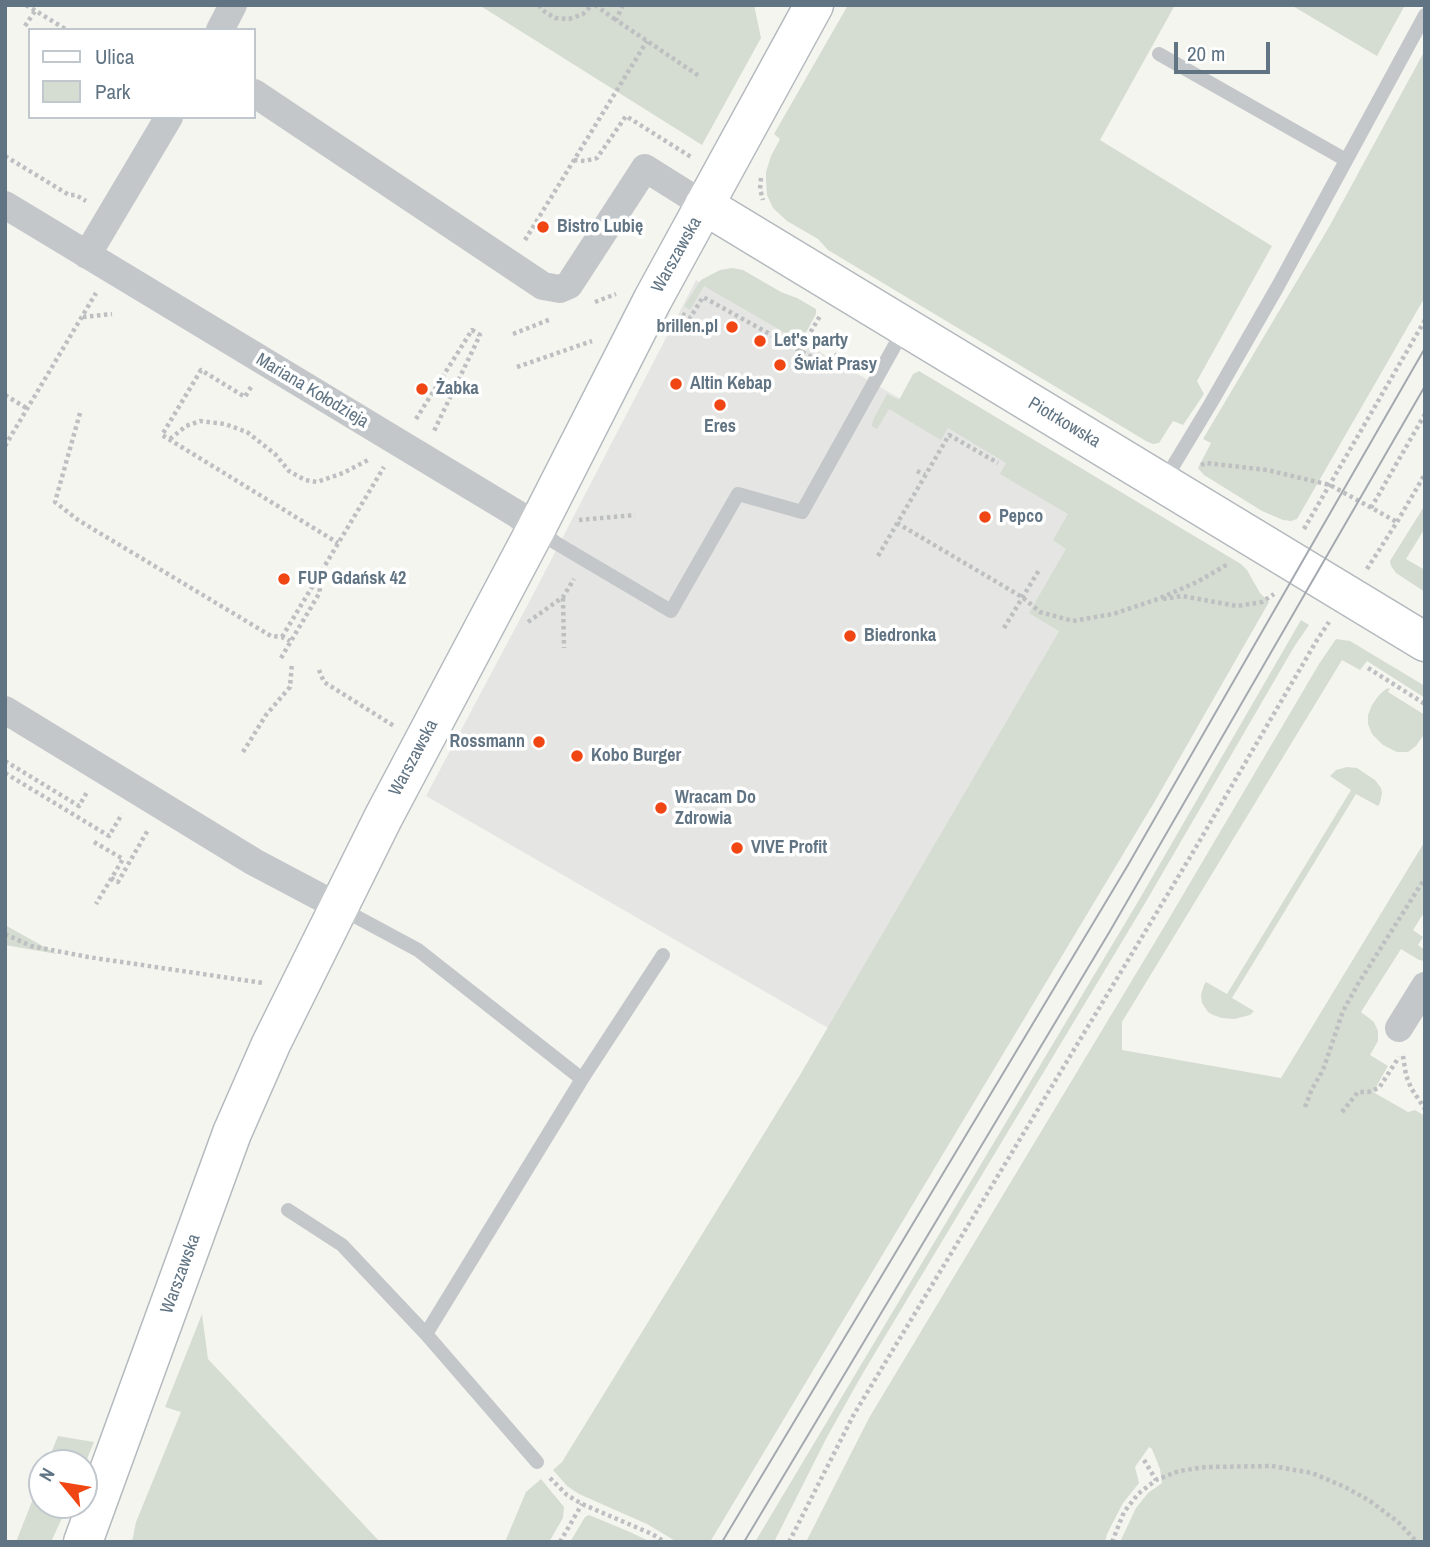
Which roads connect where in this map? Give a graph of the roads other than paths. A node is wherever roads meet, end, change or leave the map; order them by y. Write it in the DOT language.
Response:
graph roads {
  1 [pos="233,5"];
  2 [pos="814,5"];
  3 [pos="1425,15"];
  4 [pos="221,28"];
  5 [pos="1159,54"];
  6 [pos="256,94"];
  7 [pos="168,119"];
  8 [pos="1346,160"];
  9 [pos="5,205"];
  10 [pos="704,205"];
  11 [pos="87,255"];
  12 [pos="906,327"];
  13 [pos="1178,476"];
  14 [pos="552,525"];
  15 [pos="1425,642"];
  16 [pos="5,710"];
  17 [pos="339,907"];
  18 [pos="663,955"];
  19 [pos="1425,986"];
  20 [pos="1399,1028"];
  21 [pos="582,1079"];
  22 [pos="288,1210"];
  23 [pos="426,1335"];
  24 [pos="537,1462"];
  25 [pos="83,1542"];
  1 -- 4 [label="street"];
  2 -- 10 [label="street, Warszawska"];
  3 -- 8 [label="lane"];
  5 -- 8 [label="lane"];
  6 -- 10 [label="street"];
  7 -- 11 [label="street"];
  8 -- 13 [label="lane"];
  9 -- 11 [label="street, Mariana Kołodzieja"];
  10 -- 12 [label="street, Piotrkowska"];
  10 -- 14 [label="street, Warszawska"];
  11 -- 14 [label="street, Mariana Kołodzieja"];
  12 -- 13 [label="street, Piotrkowska"];
  12 -- 14 [label="lane"];
  13 -- 15 [label="street, Piotrkowska"];
  14 -- 17 [label="street, Warszawska"];
  16 -- 17 [label="street"];
  17 -- 21 [label="lane"];
  17 -- 25 [label="street, Warszawska"];
  18 -- 21 [label="lane"];
  19 -- 20 [label="street"];
  21 -- 23 [label="lane"];
  22 -- 23 [label="lane"];
  23 -- 24 [label="lane"];
}
